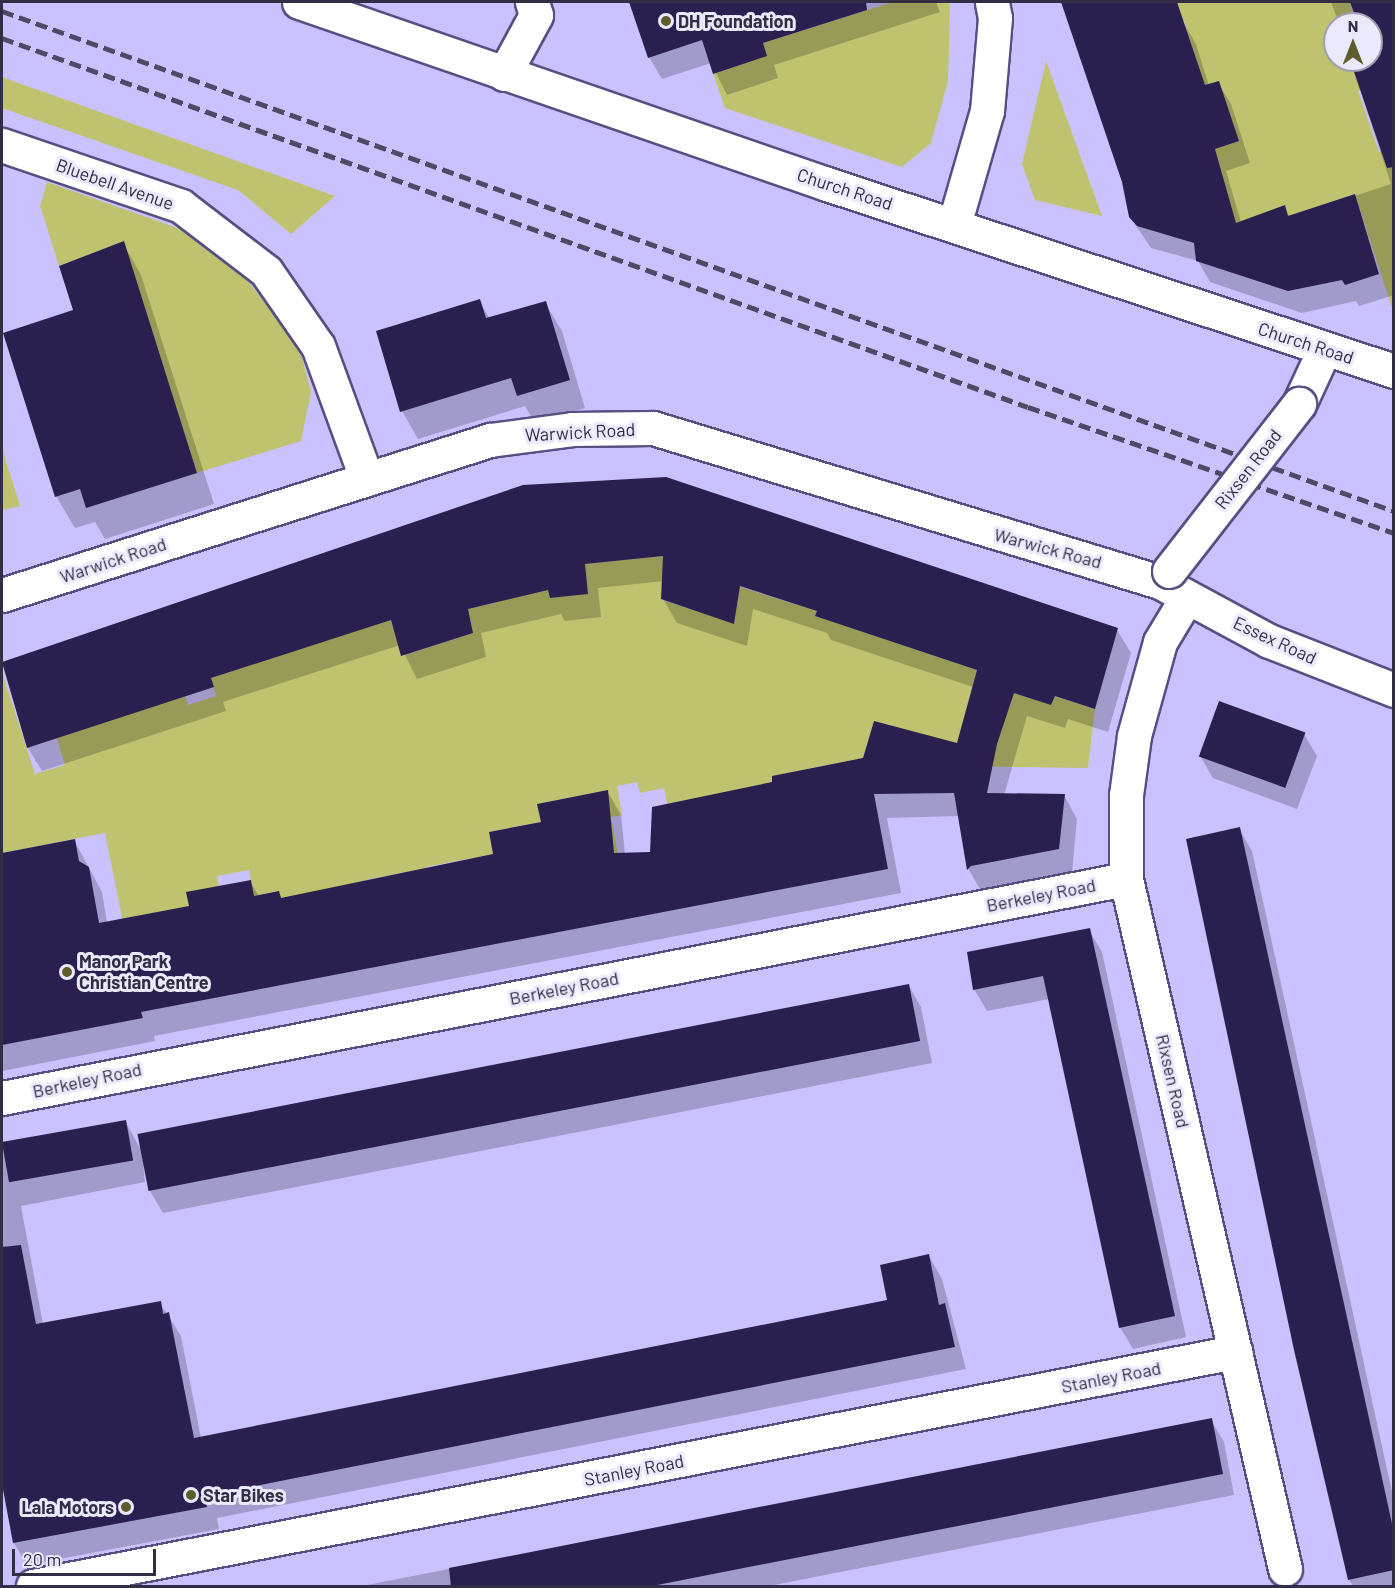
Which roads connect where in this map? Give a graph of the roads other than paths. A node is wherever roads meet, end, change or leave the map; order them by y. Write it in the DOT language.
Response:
graph roads {
  1 [pos="299,2"];
  2 [pos="532,2"];
  3 [pos="992,2"];
  4 [pos="504,74"];
  5 [pos="2,145"];
  6 [pos="954,225"];
  7 [pos="1324,350"];
  8 [pos="1394,371"];
  9 [pos="366,477"];
  10 [pos="1172,583"];
  11 [pos="2,595"];
  12 [pos="1394,690"];
  13 [pos="1126,879"];
  14 [pos="2,1098"];
  15 [pos="1235,1352"];
  16 [pos="1285,1569"];
  17 [pos="33,1587"];
  1 -- 4 [label="street, Church Road"];
  2 -- 4 [label="street"];
  3 -- 6 [label="street"];
  4 -- 6 [label="street, Church Road"];
  5 -- 9 [label="street, Bluebell Avenue"];
  6 -- 7 [label="street, Church Road"];
  7 -- 8 [label="street, Church Road"];
  7 -- 10 [label="street, Rixsen Road, bridge"];
  9 -- 10 [label="street, Warwick Road"];
  9 -- 11 [label="street, Warwick Road"];
  10 -- 12 [label="street, Essex Road"];
  10 -- 13 [label="street, Rixsen Road"];
  13 -- 14 [label="street, Berkeley Road"];
  13 -- 15 [label="street, Rixsen Road"];
  15 -- 16 [label="street, Rixsen Road"];
  15 -- 17 [label="street, Stanley Road"];
}
